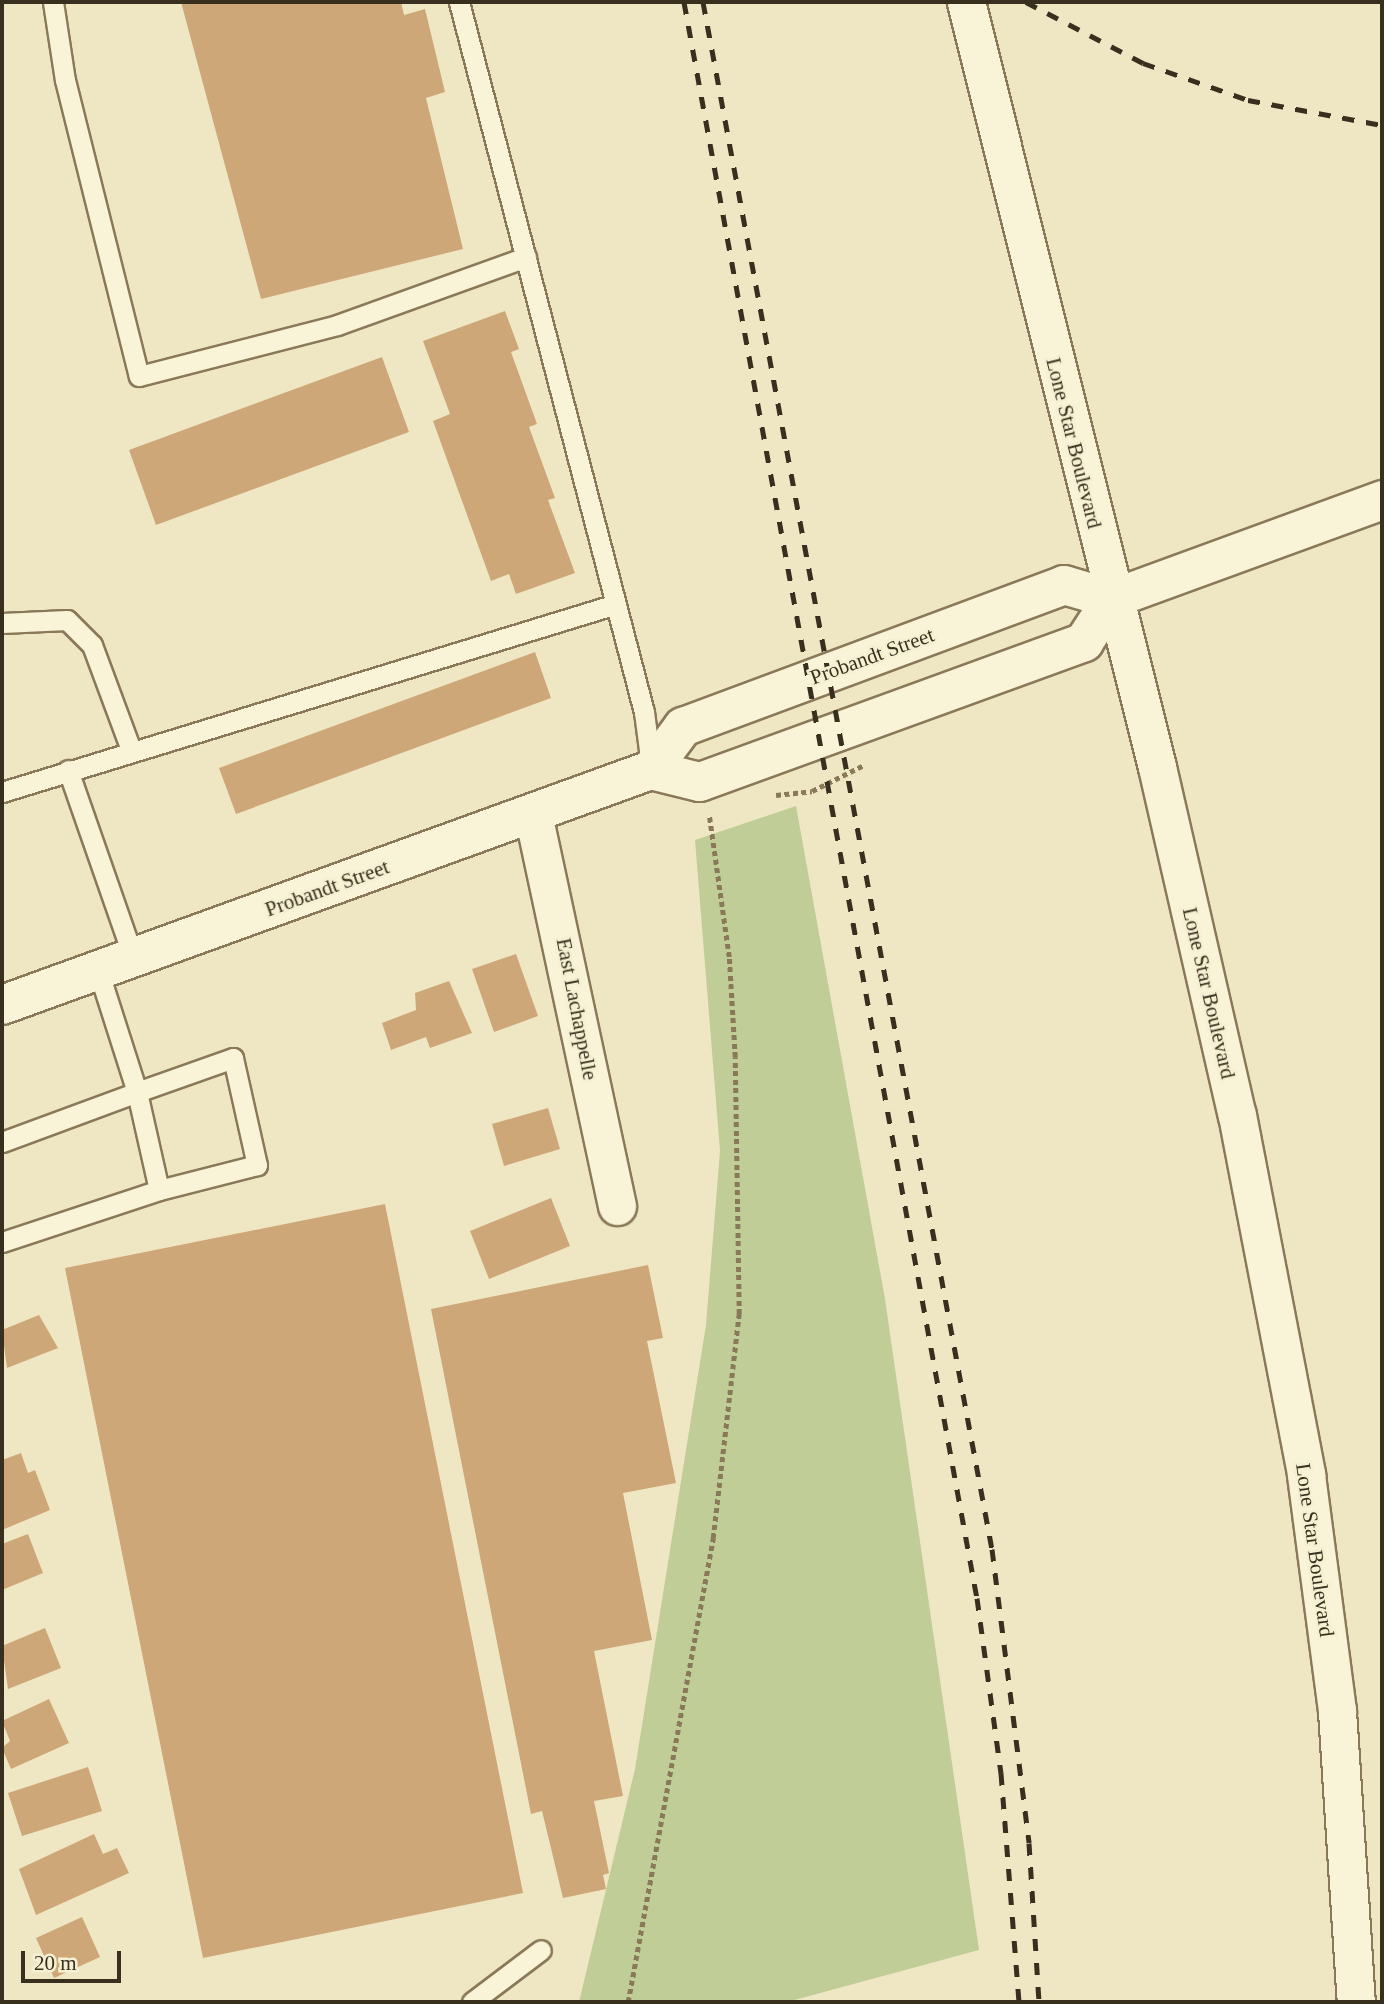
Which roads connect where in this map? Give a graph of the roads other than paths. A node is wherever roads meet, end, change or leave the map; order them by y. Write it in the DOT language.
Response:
graph roads {
  1 [pos="53,2"];
  2 [pos="459,2"];
  3 [pos="966,2"];
  4 [pos="526,257"];
  5 [pos="1382,500"];
  6 [pos="1112,599"];
  7 [pos="616,604"];
  8 [pos="2,623"];
  9 [pos="131,751"];
  10 [pos="68,770"];
  11 [pos="651,770"];
  12 [pos="2,792"];
  13 [pos="533,814"];
  14 [pos="134,957"];
  15 [pos="98,970"];
  16 [pos="2,1005"];
  17 [pos="137,1092"];
  18 [pos="2,1142"];
  19 [pos="159,1190"];
  20 [pos="617,1206"];
  21 [pos="2,1242"];
  22 [pos="541,1950"];
  23 [pos="472,2002"];
  24 [pos="1356,2002"];
  1 -- 4 [label="lane"];
  2 -- 4 [label="lane"];
  3 -- 6 [label="street, Lone Star Boulevard"];
  4 -- 7 [label="lane"];
  5 -- 6 [label="main road"];
  6 -- 11 [label="main road, Probandt Street"];
  6 -- 11 [label="main road"];
  6 -- 24 [label="street, Lone Star Boulevard"];
  7 -- 9 [label="lane"];
  7 -- 11 [label="lane"];
  8 -- 9 [label="lane"];
  9 -- 10 [label="lane"];
  10 -- 12 [label="lane"];
  10 -- 14 [label="lane"];
  11 -- 13 [label="main road, Probandt Street"];
  13 -- 14 [label="main road, Probandt Street"];
  13 -- 20 [label="street, East Lachappelle"];
  14 -- 15 [label="main road, Probandt Street"];
  15 -- 16 [label="main road, Probandt Street"];
  15 -- 17 [label="lane"];
  17 -- 18 [label="lane"];
  17 -- 19 [label="lane"];
  17 -- 19 [label="lane"];
  19 -- 21 [label="lane"];
  22 -- 23 [label="lane"];
}
